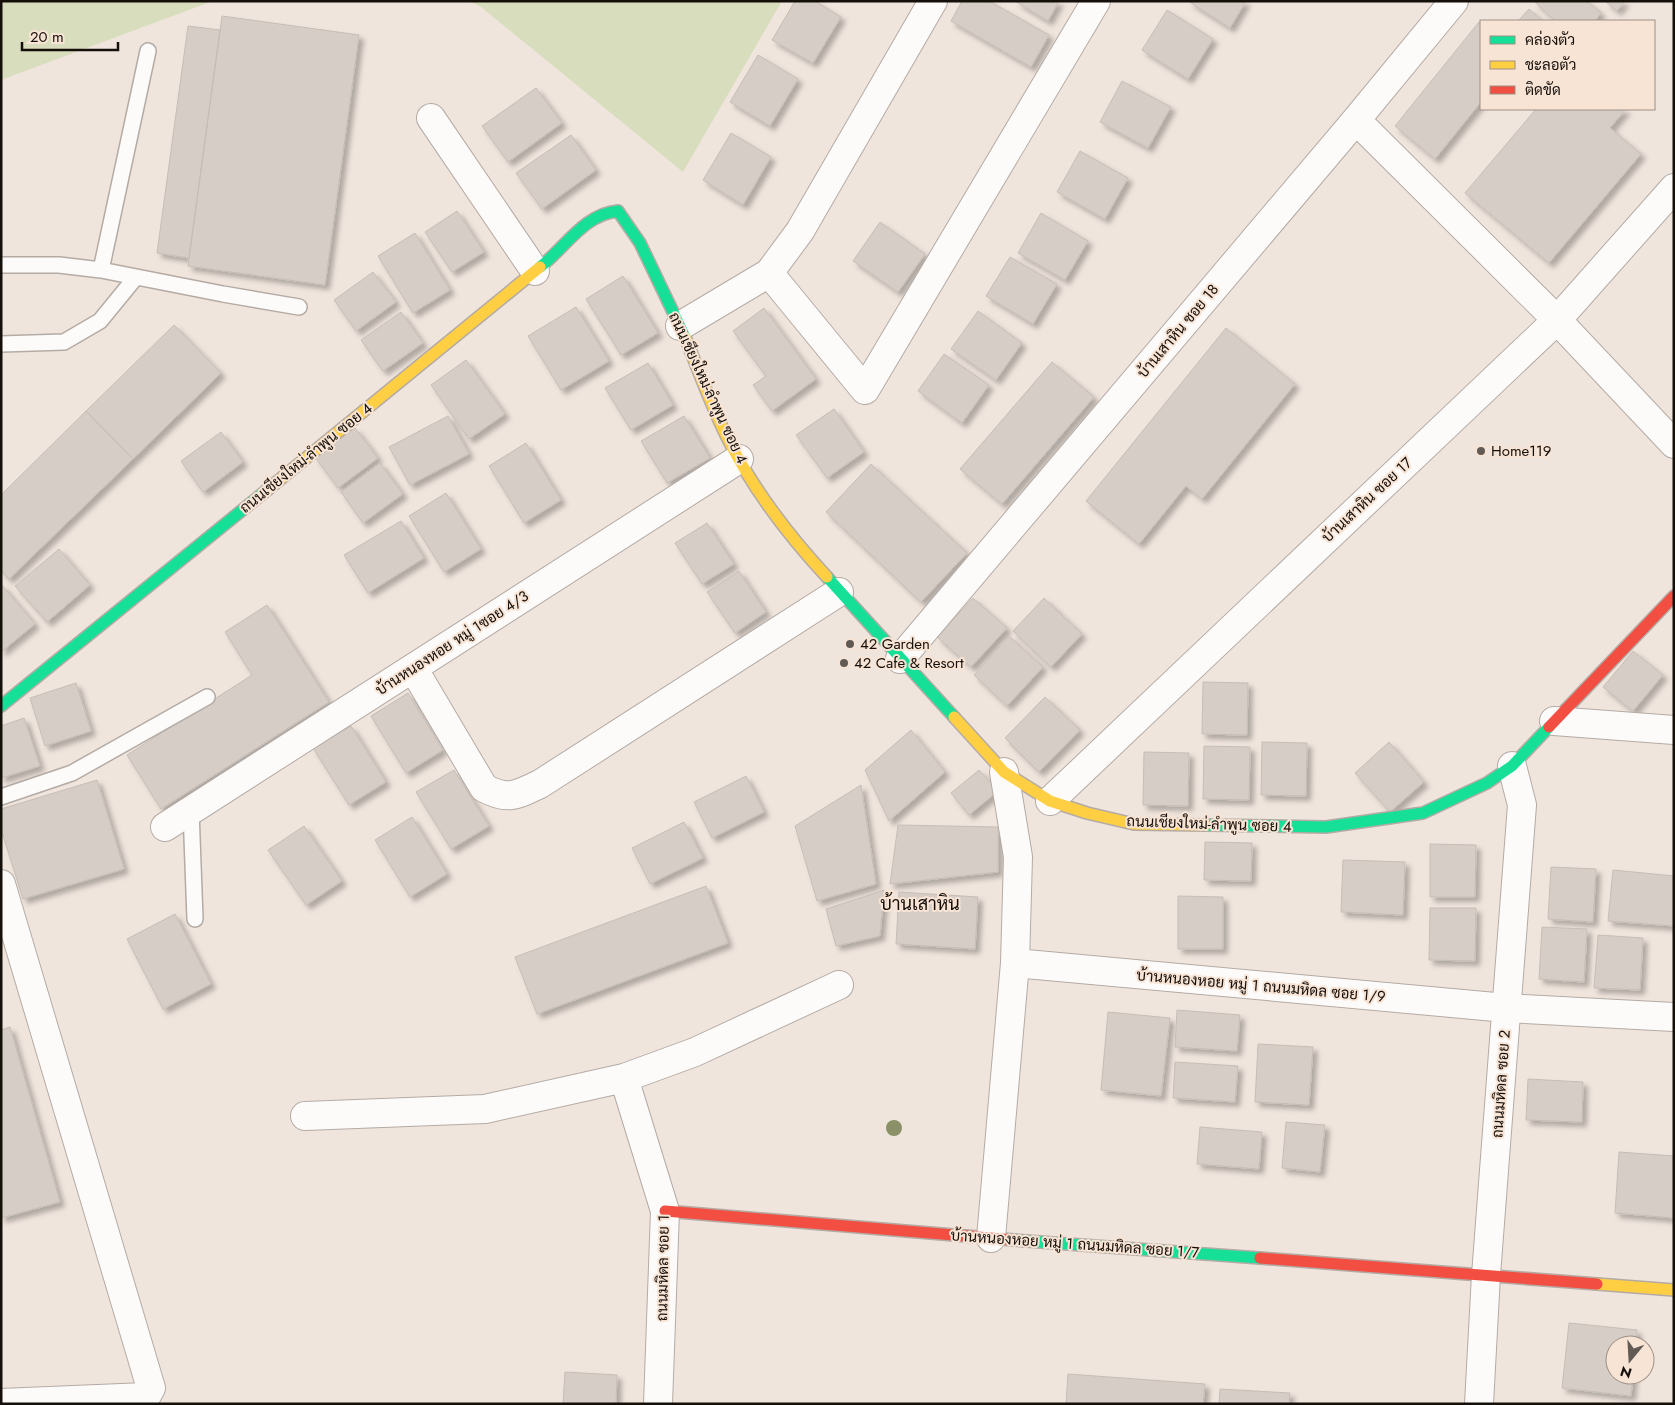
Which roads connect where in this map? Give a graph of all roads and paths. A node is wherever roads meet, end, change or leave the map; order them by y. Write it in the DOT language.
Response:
graph roads {
  1 [pos="933,1"];
  2 [pos="1096,1"];
  3 [pos="1454,1"];
  4 [pos="148,52"];
  5 [pos="431,118"];
  6 [pos="1356,120"];
  7 [pos="1674,188"];
  8 [pos="1,264"];
  9 [pos="102,270"];
  10 [pos="535,271"];
  11 [pos="769,273"];
  12 [pos="136,277"];
  13 [pos="299,307"];
  14 [pos="1557,320"];
  15 [pos="680,326"];
  16 [pos="1,344"];
  17 [pos="1674,444"];
  18 [pos="739,460"];
  19 [pos="839,592"];
  20 [pos="1674,596"];
  21 [pos="900,659"];
  22 [pos="413,668"];
  23 [pos="207,697"];
  24 [pos="1,706"];
  25 [pos="1554,721"];
  26 [pos="1674,730"];
  27 [pos="1512,766"];
  28 [pos="1004,772"];
  29 [pos="1,797"];
  30 [pos="1050,801"];
  31 [pos="191,810"];
  32 [pos="165,827"];
  33 [pos="1,884"];
  34 [pos="195,919"];
  35 [pos="1016,964"];
  36 [pos="839,985"];
  37 [pos="1506,1008"];
  38 [pos="1674,1017"];
  39 [pos="624,1078"];
  40 [pos="304,1116"];
  41 [pos="665,1211"];
  42 [pos="992,1238"];
  43 [pos="1486,1275"];
  44 [pos="1674,1290"];
  45 [pos="1,1403"];
  46 [pos="658,1404"];
  47 [pos="1478,1404"];
  1 -- 11 [label="street"];
  2 -- 11 [label="street"];
  3 -- 6 [label="street, บ้านเสาหิน ซอย 18"];
  4 -- 9 [label="lane"];
  5 -- 10 [label="street"];
  6 -- 14 [label="street"];
  6 -- 21 [label="street, บ้านเสาหิน ซอย 18"];
  7 -- 14 [label="street, บ้านเสาหิน ซอย 17"];
  8 -- 9 [label="lane"];
  9 -- 12 [label="lane"];
  10 -- 15 [label="street, ถนนเชียงใหม่-ลำพูน ซอย 4"];
  10 -- 24 [label="street, ถนนเชียงใหม่-ลำพูน ซอย 4"];
  11 -- 15 [label="street"];
  12 -- 13 [label="lane"];
  12 -- 16 [label="lane"];
  14 -- 17 [label="street"];
  14 -- 30 [label="street, บ้านเสาหิน ซอย 17"];
  15 -- 18 [label="street, ถนนเชียงใหม่-ลำพูน ซอย 4"];
  18 -- 19 [label="street, ถนนเชียงใหม่-ลำพูน ซอย 4"];
  18 -- 22 [label="street, บ้านหนองหอย หมู่ 1ซอย 4/3"];
  19 -- 21 [label="street, ถนนเชียงใหม่-ลำพูน ซอย 4"];
  19 -- 22 [label="street"];
  20 -- 25 [label="street, ถนนเชียงใหม่-ลำพูน ซอย 4"];
  21 -- 28 [label="street, ถนนเชียงใหม่-ลำพูน ซอย 4"];
  22 -- 31 [label="street, บ้านหนองหอย หมู่ 1ซอย 4/3"];
  23 -- 29 [label="lane"];
  25 -- 26 [label="street"];
  25 -- 27 [label="street, ถนนเชียงใหม่-ลำพูน ซอย 4"];
  27 -- 30 [label="street, ถนนเชียงใหม่-ลำพูน ซอย 4"];
  27 -- 37 [label="street, ถนนมหิดล ซอย 2"];
  28 -- 30 [label="street, ถนนเชียงใหม่-ลำพูน ซอย 4"];
  28 -- 35 [label="street"];
  31 -- 32 [label="street, บ้านหนองหอย หมู่ 1ซอย 4/3"];
  31 -- 34 [label="lane"];
  33 -- 45 [label="street"];
  35 -- 37 [label="street, บ้านหนองหอย หมู่ 1 ถนนมหิดล ซอย 1/9"];
  35 -- 42 [label="street"];
  36 -- 39 [label="street"];
  37 -- 38 [label="street, บ้านหนองหอย หมู่ 1 ถนนมหิดล ซอย 1/9"];
  37 -- 43 [label="street, ถนนมหิดล ซอย 2"];
  39 -- 40 [label="street"];
  39 -- 41 [label="street, ถนนมหิดล ซอย 1"];
  41 -- 42 [label="street, บ้านหนองหอย หมู่ 1 ถนนมหิดล ซอย 1/7"];
  41 -- 46 [label="street, ถนนมหิดล ซอย 1"];
  42 -- 43 [label="street, บ้านหนองหอย หมู่ 1 ถนนมหิดล ซอย 1/7"];
  43 -- 44 [label="street, บ้านหนองหอย หมู่ 1 ถนนมหิดล ซอย 1/7"];
  43 -- 47 [label="street, ถนนมหิดล ซอย 2"];
}
